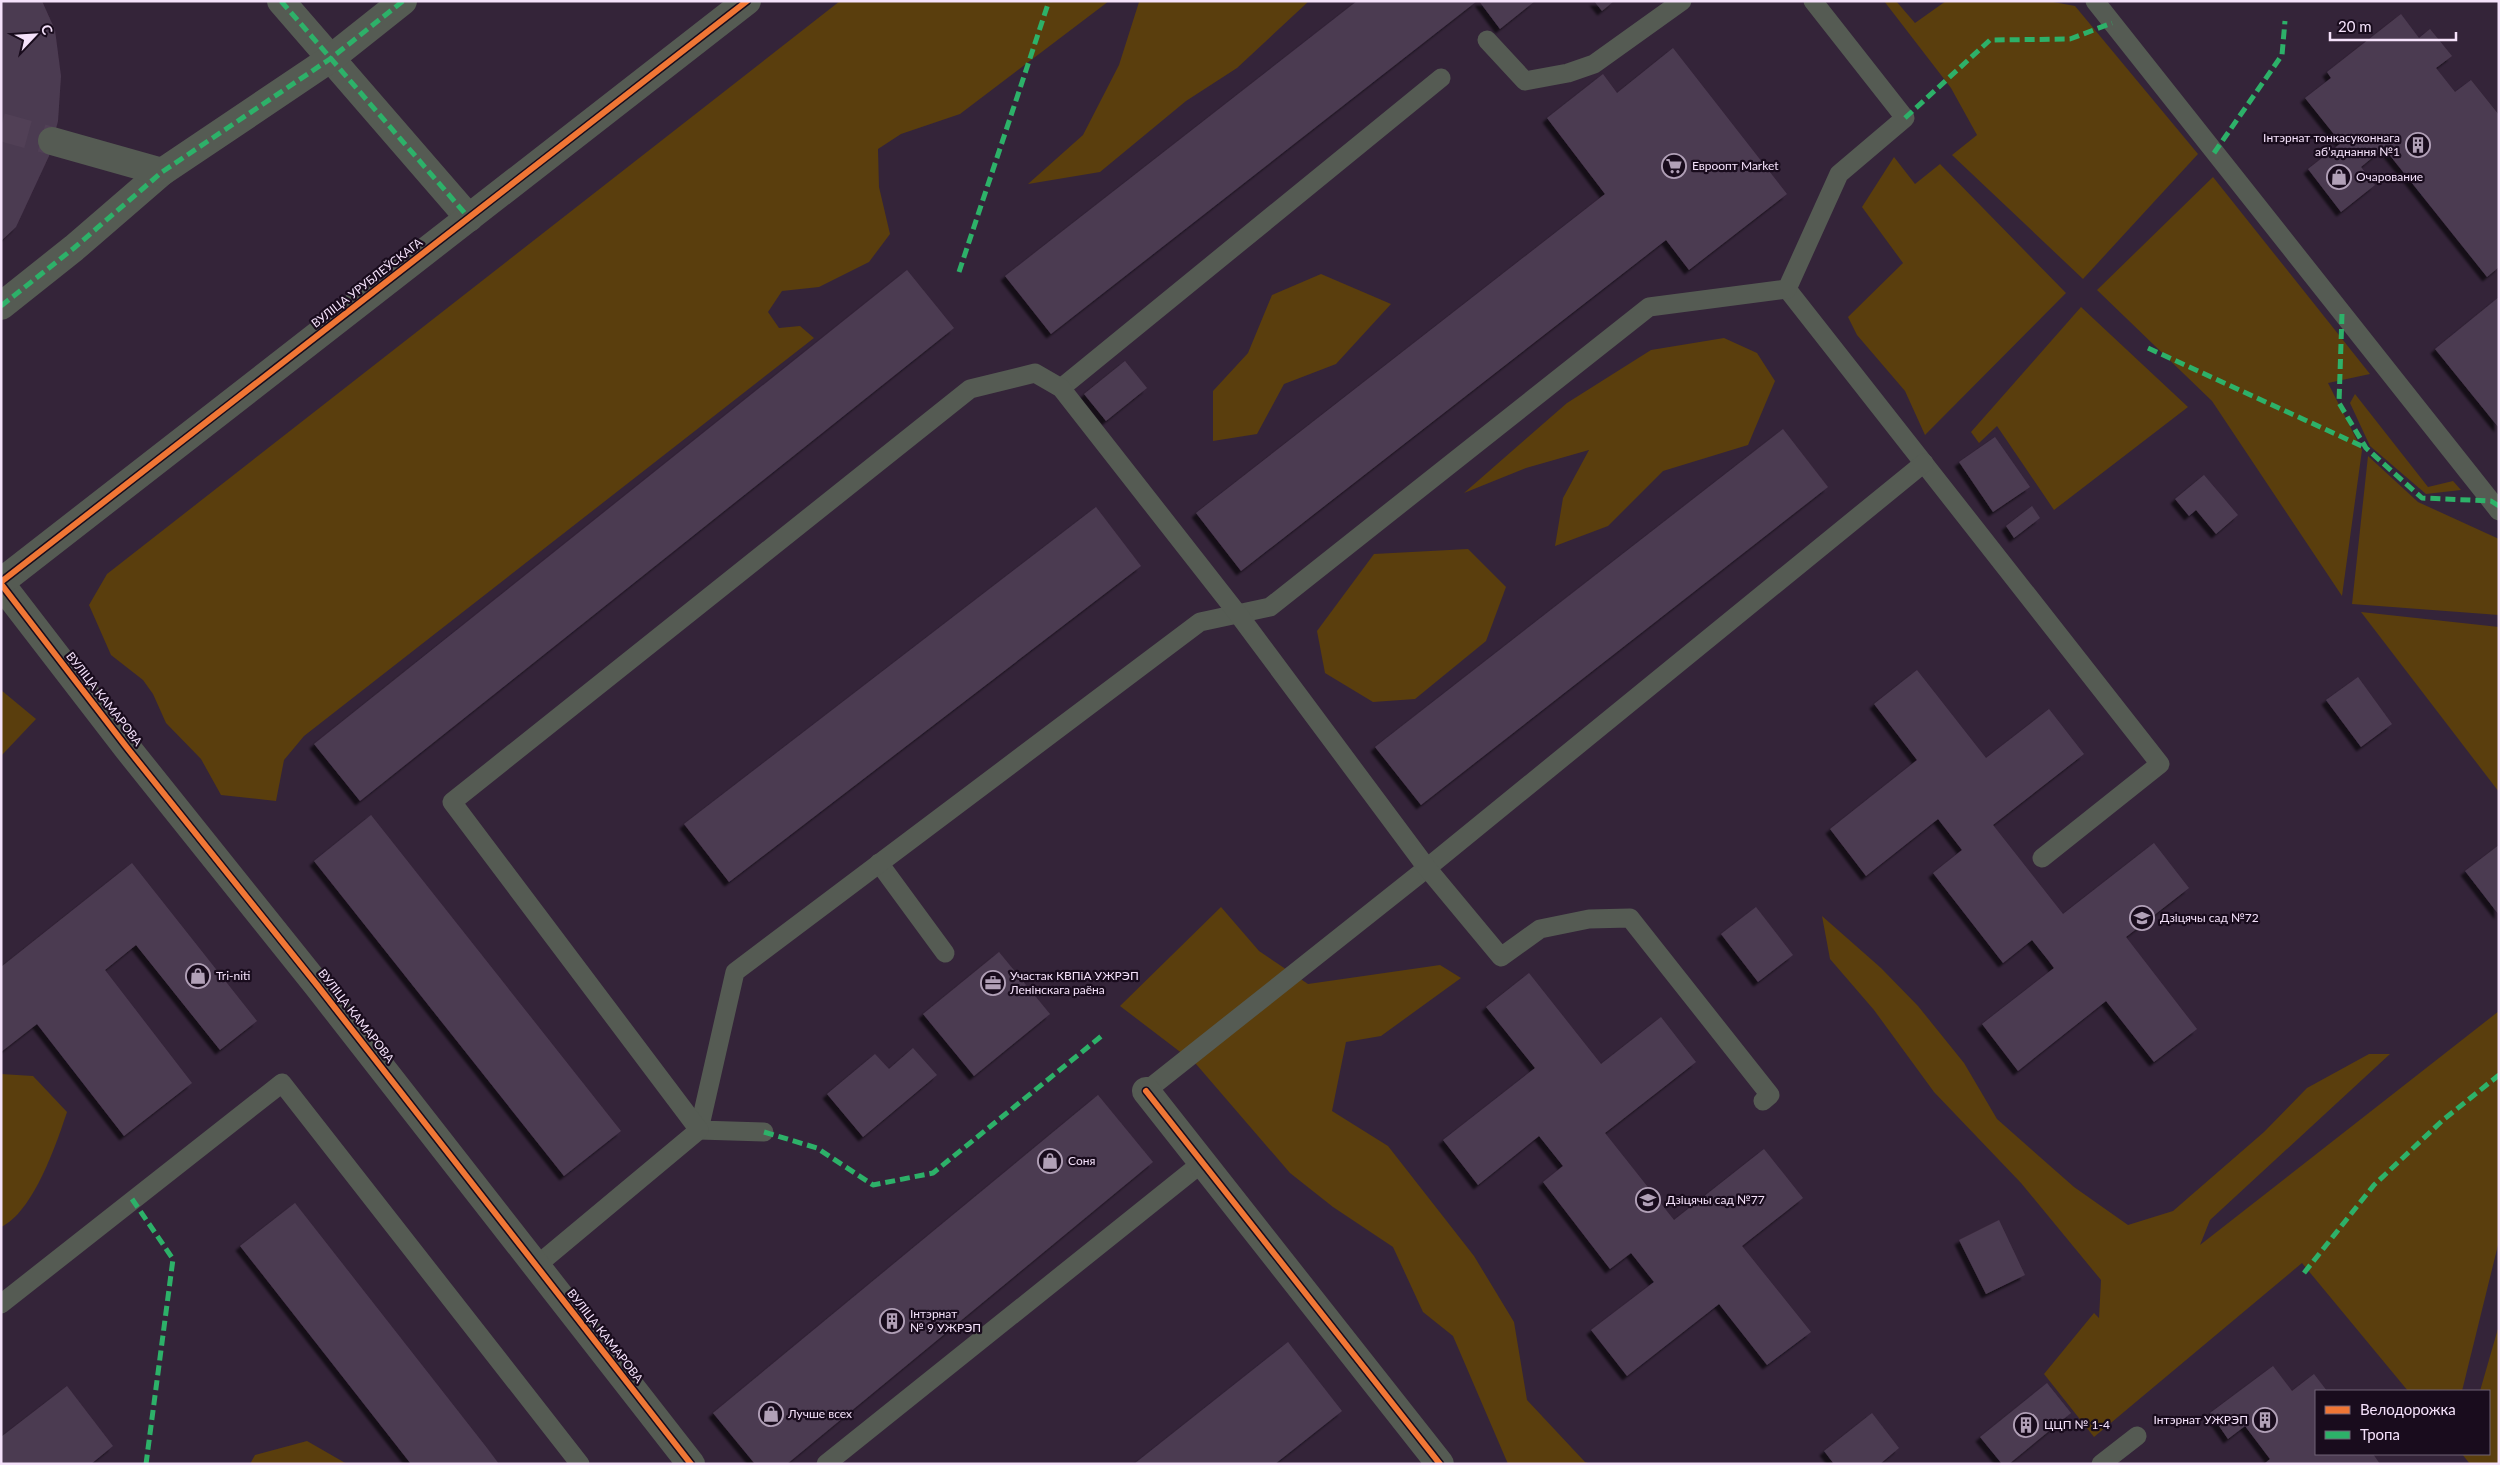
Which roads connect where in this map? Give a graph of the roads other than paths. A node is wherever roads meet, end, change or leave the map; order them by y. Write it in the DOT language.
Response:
graph roads {
  1 [pos="281,1"];
  2 [pos="403,1"];
  3 [pos="747,1"];
  4 [pos="1682,1"];
  5 [pos="1813,1"];
  6 [pos="2095,1"];
  7 [pos="1487,40"];
  8 [pos="330,59"];
  9 [pos="1441,78"];
  10 [pos="52,141"];
  11 [pos="162,172"];
  12 [pos="469,218"];
  13 [pos="1787,290"];
  14 [pos="1,306"];
  15 [pos="1061,388"];
  16 [pos="1924,463"];
  17 [pos="2499,511"];
  18 [pos="1,583"];
  19 [pos="1238,614"];
  20 [pos="2042,858"];
  21 [pos="879,863"];
  22 [pos="1427,868"];
  23 [pos="945,953"];
  24 [pos="1146,1091"];
  25 [pos="1763,1101"];
  26 [pos="699,1130"];
  27 [pos="764,1132"];
  28 [pos="1203,1162"];
  29 [pos="536,1266"];
  30 [pos="1,1304"];
  31 [pos="2137,1436"];
  32 [pos="1434,1462"];
  33 [pos="580,1464"];
  34 [pos="691,1464"];
  35 [pos="826,1464"];
  36 [pos="2101,1464"];
  1 -- 8 [label="street"];
  2 -- 8 [label="street"];
  3 -- 12 [label="street, ВУЛІЦА УРУБЛЕЎСКАГА"];
  4 -- 7 [label="lane"];
  5 -- 13 [label="lane"];
  6 -- 17 [label="lane"];
  8 -- 11 [label="street"];
  8 -- 12 [label="street"];
  9 -- 15 [label="lane"];
  10 -- 11 [label="street"];
  11 -- 14 [label="street"];
  12 -- 18 [label="street, ВУЛІЦА УРУБЛЕЎСКАГА"];
  13 -- 16 [label="lane"];
  13 -- 19 [label="lane"];
  15 -- 19 [label="lane"];
  15 -- 26 [label="lane"];
  16 -- 20 [label="lane"];
  16 -- 22 [label="lane"];
  18 -- 29 [label="street, ВУЛІЦА КАМАРОВА"];
  19 -- 21 [label="lane"];
  19 -- 22 [label="lane"];
  21 -- 23 [label="lane"];
  21 -- 26 [label="lane"];
  22 -- 24 [label="lane"];
  22 -- 25 [label="lane"];
  24 -- 28 [label="street"];
  26 -- 27 [label="lane"];
  26 -- 29 [label="lane"];
  28 -- 32 [label="street"];
  28 -- 35 [label="lane"];
  29 -- 34 [label="street, ВУЛІЦА КАМАРОВА"];
  30 -- 33 [label="lane"];
  31 -- 36 [label="lane"];
}
